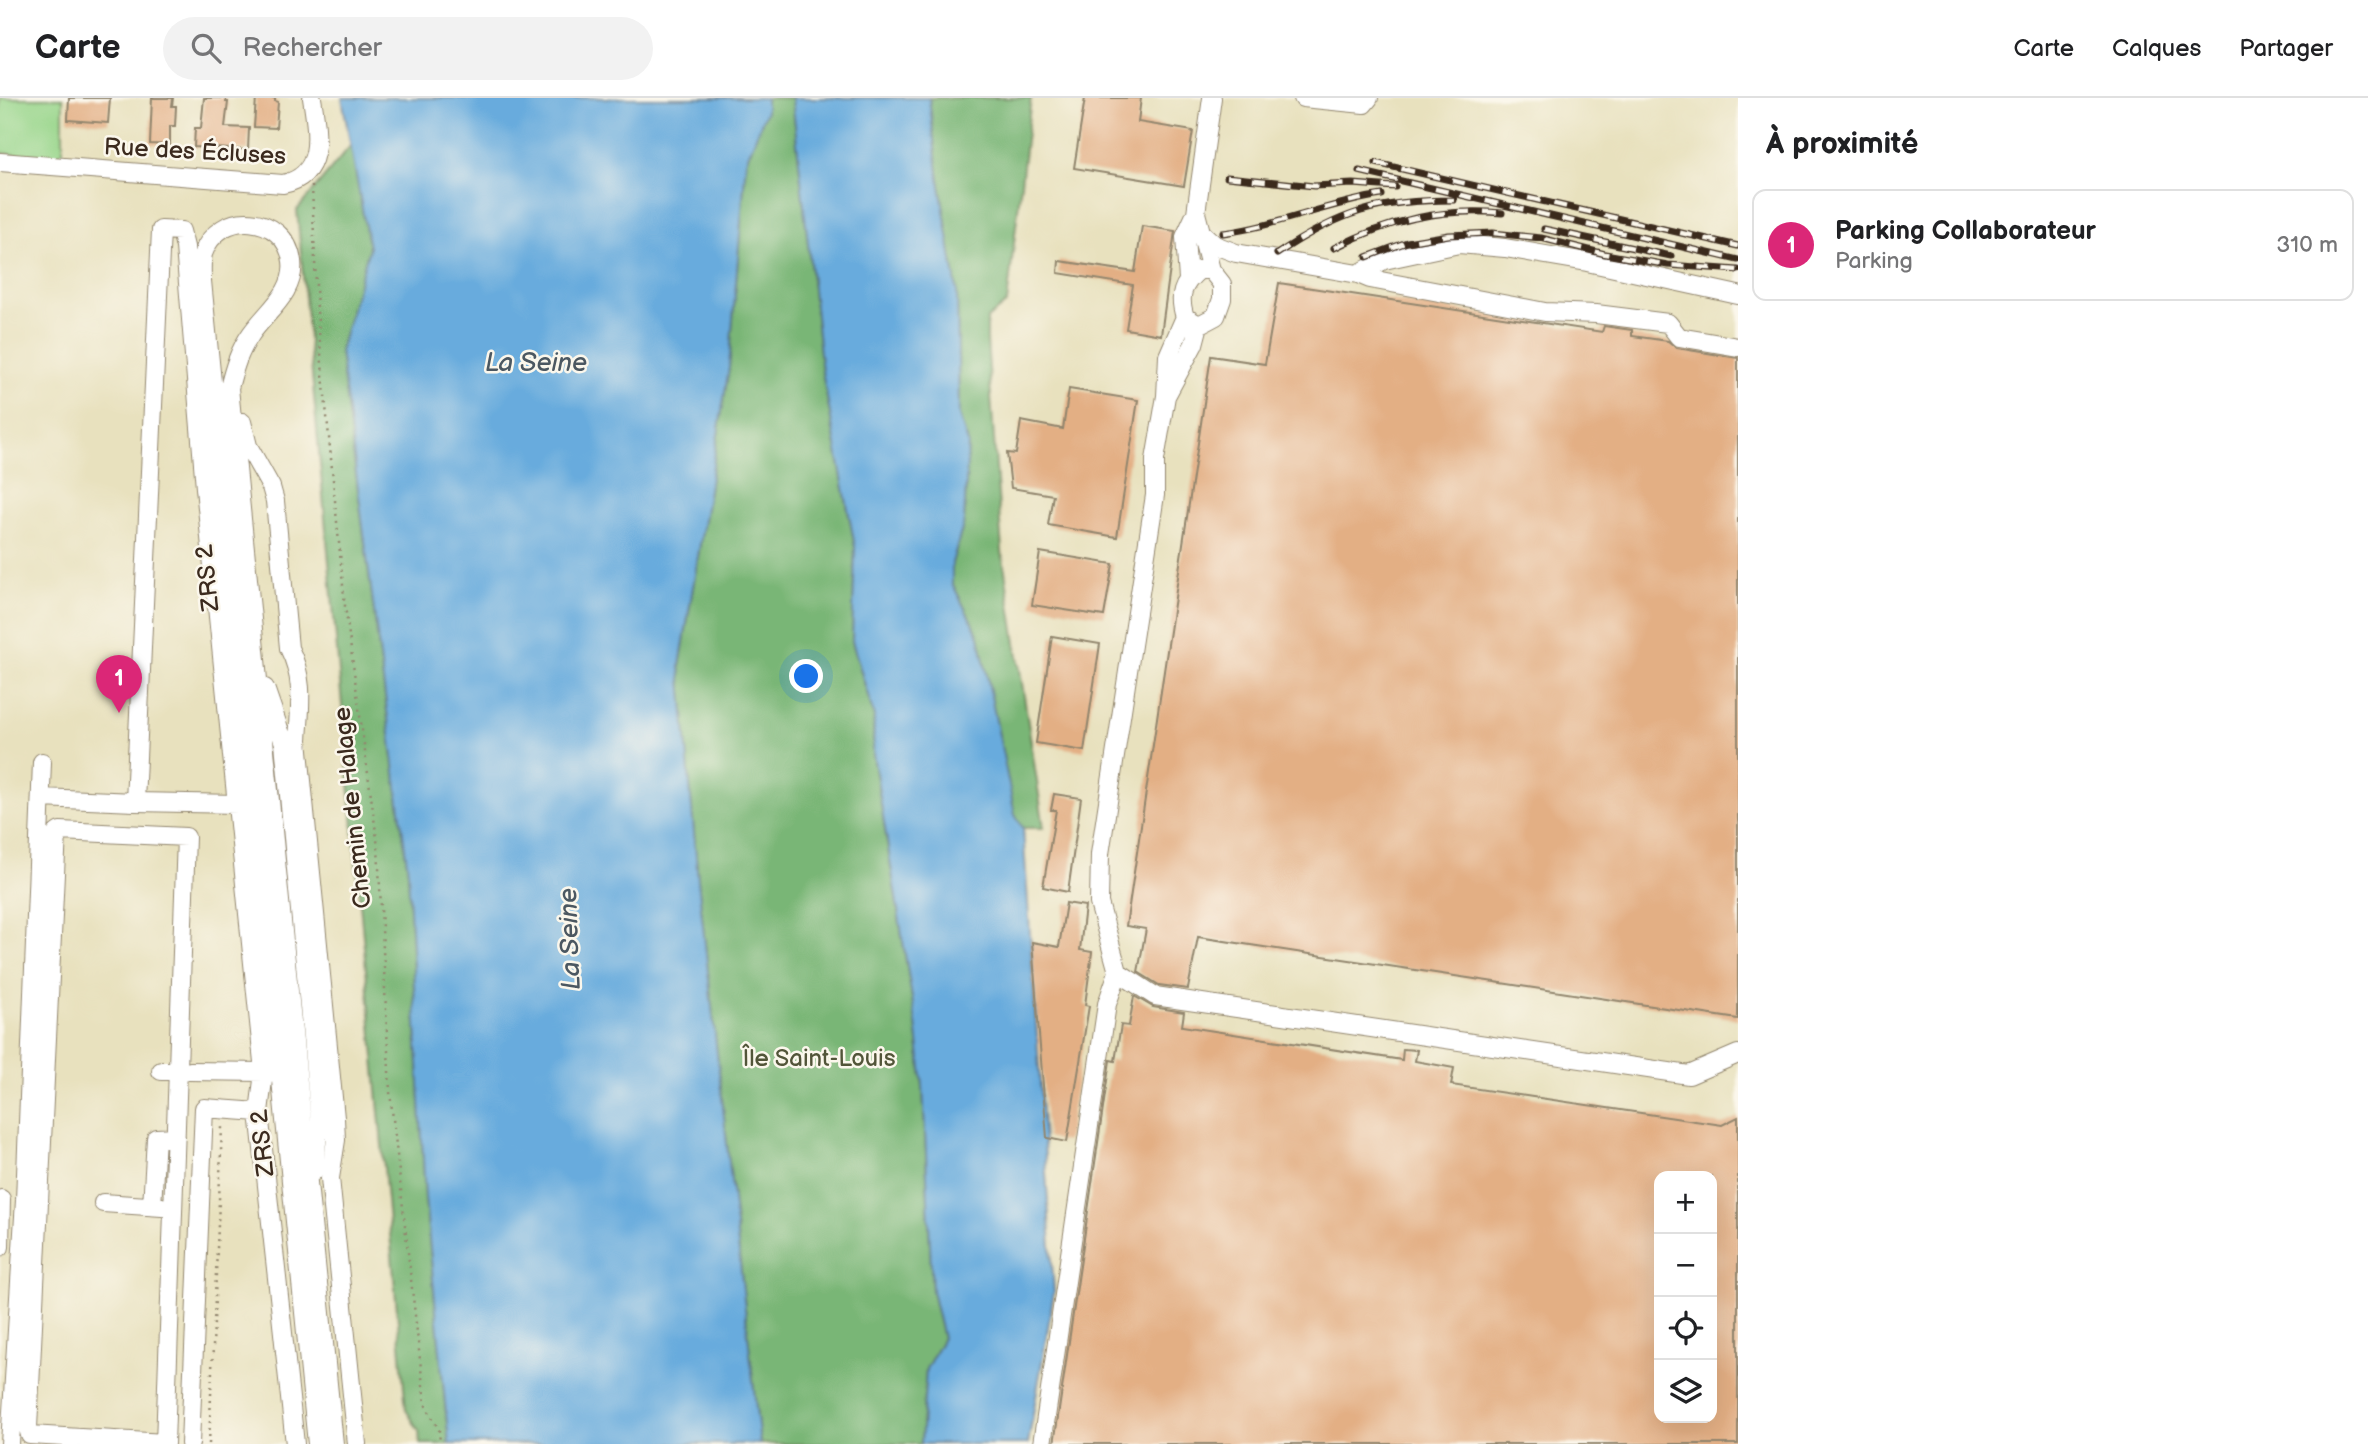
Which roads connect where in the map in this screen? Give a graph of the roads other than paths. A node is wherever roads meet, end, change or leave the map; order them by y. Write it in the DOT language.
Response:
graph roads {
  1 [pos="312,98"];
  2 [pos="1212,98"];
  3 [pos="1303,98"];
  4 [pos="1369,98"];
  5 [pos="0,162"];
  6 [pos="1196,213"];
  7 [pos="1202,233"];
  8 [pos="1210,270"];
  9 [pos="1358,274"];
  10 [pos="1188,279"];
  11 [pos="1738,295"];
  12 [pos="1192,321"];
  13 [pos="251,333"];
  14 [pos="1738,347"];
  15 [pos="42,762"];
  16 [pos="41,798"];
  17 [pos="135,802"];
  18 [pos="238,804"];
  19 [pos="1118,972"];
  20 [pos="1738,1054"];
  21 [pos="161,1071"];
  22 [pos="185,1071"];
  23 [pos="264,1072"];
  24 [pos="259,1112"];
  25 [pos="176,1137"];
  26 [pos="1,1199"];
  27 [pos="103,1203"];
  28 [pos="152,1206"];
  29 [pos="176,1208"];
  30 [pos="1,1221"];
  31 [pos="0,1247"];
  32 [pos="165,1443"];
  33 [pos="10,1444"];
  34 [pos="190,1444"];
  35 [pos="295,1444"];
  36 [pos="317,1444"];
  37 [pos="334,1444"];
  38 [pos="357,1444"];
  39 [pos="1042,1444"];
  1 -- 5 [label="street, Rue des Écluses"];
  2 -- 6 [label="street"];
  3 -- 4 [label="street"];
  6 -- 7 [label="street"];
  6 -- 10 [label="street"];
  7 -- 8 [label="street"];
  7 -- 9 [label="street"];
  8 -- 10 [label="street"];
  8 -- 12 [label="street"];
  9 -- 11 [label="street"];
  9 -- 14 [label="street"];
  10 -- 12 [label="street"];
  12 -- 19 [label="street"];
  13 -- 36 [label="street, ZRS 2"];
  13 -- 37 [label="street, ZRS 2"];
  13 -- 38 [label="street"];
  15 -- 16 [label="street"];
  16 -- 17 [label="street"];
  16 -- 33 [label="street"];
  17 -- 18 [label="street"];
  17 -- 18 [label="street"];
  18 -- 23 [label="street"];
  19 -- 20 [label="street"];
  19 -- 39 [label="street"];
  21 -- 22 [label="street"];
  22 -- 23 [label="street"];
  22 -- 25 [label="street"];
  22 -- 32 [label="street"];
  23 -- 24 [label="street"];
  24 -- 34 [label="street"];
  24 -- 35 [label="street"];
  25 -- 28 [label="street"];
  25 -- 29 [label="street"];
  26 -- 30 [label="street"];
  27 -- 28 [label="street"];
  28 -- 29 [label="street"];
  29 -- 32 [label="street"];
  30 -- 31 [label="street"];
}
